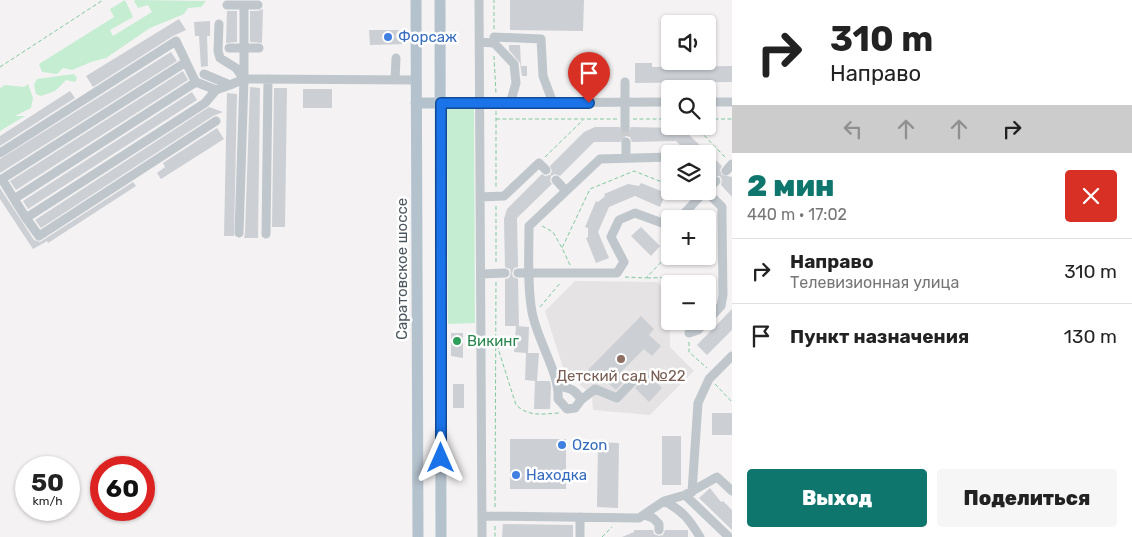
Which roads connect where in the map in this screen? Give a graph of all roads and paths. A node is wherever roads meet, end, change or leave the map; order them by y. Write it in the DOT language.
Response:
graph roads {
  1 [pos="103,0"];
  2 [pos="416,0"];
  3 [pos="440,0"];
  4 [pos="479,0"];
  5 [pos="227,5"];
  6 [pos="244,5"];
  7 [pos="258,5"];
  8 [pos="218,24"];
  9 [pos="494,37"];
  10 [pos="479,42"];
  11 [pos="229,48"];
  12 [pos="244,48"];
  13 [pos="259,48"];
  14 [pos="396,58"];
  15 [pos="186,62"];
  16 [pos="0,67"];
  17 [pos="204,74"];
  18 [pos="244,79"];
  19 [pos="268,80"];
  20 [pos="396,80"];
  21 [pos="416,80"];
  22 [pos="625,82"];
  23 [pos="196,83"];
  24 [pos="230,84"];
  25 [pos="216,90"];
  26 [pos="661,102"];
  27 [pos="716,102"];
  28 [pos="732,102"];
  29 [pos="416,103"];
  30 [pos="441,103"];
  31 [pos="553,103"];
  32 [pos="625,103"];
  33 [pos="480,104"];
  34 [pos="510,104"];
  35 [pos="496,119"];
  36 [pos="583,119"];
  37 [pos="716,119"];
  38 [pos="732,119"];
  39 [pos="661,120"];
  40 [pos="216,121"];
  41 [pos="625,123"];
  42 [pos="703,135"];
  43 [pos="626,142"];
  44 [pos="0,153"];
  45 [pos="626,157"];
  46 [pos="661,157"];
  47 [pos="539,163"];
  48 [pos="730,166"];
  49 [pos="546,170"];
  50 [pos="1,178"];
  51 [pos="556,180"];
  52 [pos="661,182"];
  53 [pos="566,191"];
  54 [pos="480,196"];
  55 [pos="14,199"];
  56 [pos="686,200"];
  57 [pos="697,200"];
  58 [pos="715,200"];
  59 [pos="692,205"];
  60 [pos="687,210"];
  61 [pos="26,218"];
  62 [pos="534,222"];
  63 [pos="661,223"];
  64 [pos="239,233"];
  65 [pos="266,234"];
  66 [pos="562,248"];
  67 [pos="716,258"];
  68 [pos="723,258"];
  69 [pos="661,262"];
  70 [pos="518,272"];
  71 [pos="505,273"];
  72 [pos="529,273"];
  73 [pos="481,274"];
  74 [pos="569,275"];
  75 [pos="616,277"];
  76 [pos="646,278"];
  77 [pos="661,278"];
  78 [pos="716,311"];
  79 [pos="533,315"];
  80 [pos="698,330"];
  81 [pos="688,333"];
  82 [pos="496,342"];
  83 [pos="732,356"];
  84 [pos="708,369"];
  85 [pos="636,379"];
  86 [pos="709,379"];
  87 [pos="559,386"];
  88 [pos="581,400"];
  89 [pos="732,402"];
  90 [pos="567,409"];
  91 [pos="732,491"];
  92 [pos="689,494"];
  93 [pos="664,501"];
  94 [pos="644,515"];
  95 [pos="482,516"];
  96 [pos="580,517"];
  97 [pos="621,518"];
  98 [pos="659,530"];
  99 [pos="418,537"];
  100 [pos="441,537"];
  101 [pos="482,537"];
  102 [pos="580,537"];
  103 [pos="602,537"];
  104 [pos="700,537"];
  105 [pos="729,537"];
  1 -- 16 [label="path"];
  2 -- 21 [label="main road, Саратовское шоссе"];
  3 -- 30 [label="main road"];
  4 -- 10 [label="street"];
  5 -- 6 [label="street"];
  6 -- 7 [label="street"];
  6 -- 12 [label="street"];
  8 -- 18 [label="street"];
  9 -- 31 [label="street"];
  10 -- 33 [label="street"];
  10 -- 34 [label="street"];
  11 -- 12 [label="street"];
  12 -- 13 [label="street"];
  12 -- 18 [label="street"];
  14 -- 20 [label="street"];
  15 -- 23 [label="street"];
  15 -- 44 [label="street"];
  15 -- 50 [label="street"];
  17 -- 24 [label="street"];
  18 -- 19 [label="street"];
  18 -- 24 [label="street"];
  18 -- 64 [label="street"];
  19 -- 20 [label="street"];
  19 -- 65 [label="street"];
  20 -- 21 [label="street"];
  21 -- 29 [label="main road, Саратовское шоссе"];
  22 -- 32 [label="street"];
  23 -- 25 [label="street"];
  23 -- 55 [label="street"];
  24 -- 25 [label="street"];
  25 -- 61 [label="street"];
  26 -- 32 [label="street"];
  27 -- 28 [label="street"];
  29 -- 30 [label="main road"];
  29 -- 99 [label="main road, Саратовское шоссе"];
  30 -- 33 [label="street"];
  30 -- 100 [label="main road"];
  31 -- 32 [label="street"];
  31 -- 34 [label="street"];
  32 -- 41 [label="street"];
  33 -- 34 [label="street"];
  33 -- 54 [label="street"];
  35 -- 36 [label="path"];
  36 -- 41 [label="path"];
  36 -- 47 [label="path"];
  37 -- 38 [label="path"];
  39 -- 41 [label="path"];
  40 -- 61 [label="street"];
  42 -- 48 [label="path"];
  43 -- 45 [label="street"];
  45 -- 46 [label="street"];
  45 -- 53 [label="street"];
  47 -- 49 [label="street"];
  47 -- 54 [label="street"];
  50 -- 55 [label="street"];
  51 -- 53 [label="street"];
  52 -- 66 [label="path"];
  53 -- 62 [label="street"];
  54 -- 73 [label="street"];
  55 -- 61 [label="street"];
  56 -- 59 [label="path"];
  57 -- 59 [label="street"];
  58 -- 68 [label="street"];
  59 -- 60 [label="street"];
  62 -- 66 [label="path"];
  62 -- 72 [label="street"];
  63 -- 74 [label="street"];
  66 -- 74 [label="path"];
  67 -- 68 [label="path"];
  68 -- 78 [label="street"];
  69 -- 76 [label="path"];
  70 -- 72 [label="street"];
  71 -- 73 [label="street"];
  72 -- 74 [label="street"];
  72 -- 79 [label="street"];
  73 -- 95 [label="street"];
  74 -- 79 [label="path"];
  75 -- 76 [label="path"];
  76 -- 77 [label="path"];
  79 -- 87 [label="street"];
  80 -- 81 [label="street"];
  81 -- 84 [label="path"];
  82 -- 90 [label="path"];
  83 -- 86 [label="street"];
  85 -- 88 [label="street"];
  86 -- 89 [label="path"];
  86 -- 92 [label="street"];
  87 -- 88 [label="street"];
  87 -- 90 [label="street"];
  88 -- 90 [label="street"];
  91 -- 92 [label="street"];
  92 -- 93 [label="street"];
  92 -- 105 [label="street"];
  93 -- 94 [label="street"];
  93 -- 104 [label="street"];
  94 -- 97 [label="street"];
  94 -- 98 [label="street"];
  95 -- 96 [label="street"];
  95 -- 101 [label="street"];
  96 -- 97 [label="street"];
  96 -- 102 [label="street"];
  97 -- 103 [label="path"];
}
